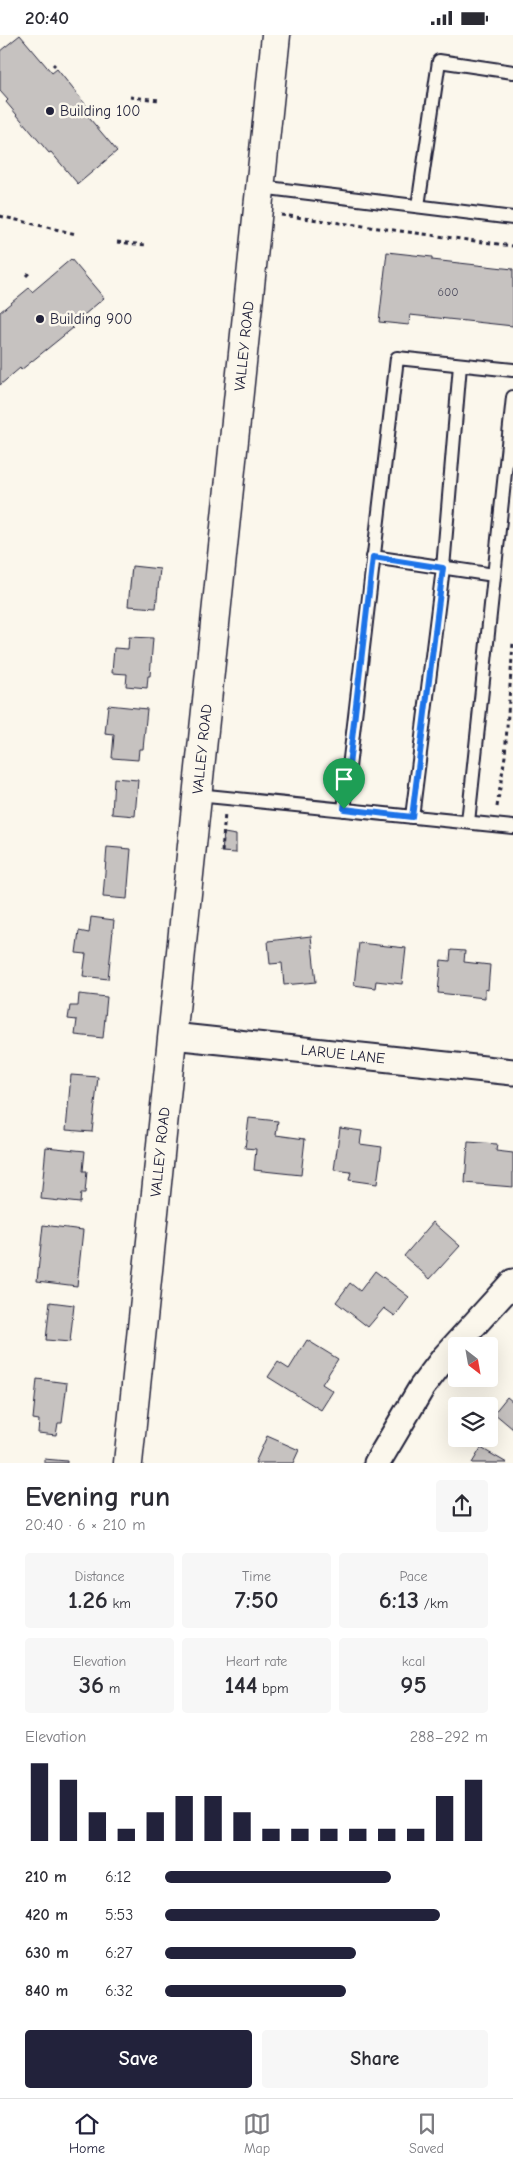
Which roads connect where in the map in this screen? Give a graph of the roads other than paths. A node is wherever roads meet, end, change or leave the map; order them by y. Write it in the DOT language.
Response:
graph roads {
  1 [pos="276,35"];
  2 [pos="513,72"];
  3 [pos="260,187"];
  4 [pos="418,206"];
  5 [pos="513,218"];
  6 [pos="460,365"];
  7 [pos="513,370"];
  8 [pos="513,397"];
  9 [pos="373,557"];
  10 [pos="443,568"];
  11 [pos="494,575"];
  12 [pos="197,795"];
  13 [pos="344,809"];
  14 [pos="412,817"];
  15 [pos="468,822"];
  16 [pos="513,827"];
  17 [pos="172,1037"];
  18 [pos="513,1072"];
  19 [pos="513,1282"];
  20 [pos="128,1463"];
  21 [pos="377,1463"];
  1 -- 3 [label="street, VALLEY ROAD"];
  2 -- 4 [label="lane"];
  3 -- 4 [label="lane"];
  3 -- 12 [label="street, VALLEY ROAD"];
  4 -- 5 [label="lane"];
  6 -- 7 [label="lane"];
  6 -- 9 [label="lane"];
  6 -- 10 [label="lane"];
  8 -- 11 [label="lane"];
  9 -- 10 [label="lane"];
  9 -- 13 [label="lane"];
  10 -- 11 [label="lane"];
  10 -- 14 [label="lane"];
  11 -- 15 [label="lane"];
  12 -- 13 [label="lane"];
  12 -- 17 [label="street, VALLEY ROAD"];
  13 -- 14 [label="lane"];
  14 -- 15 [label="lane"];
  15 -- 16 [label="lane"];
  17 -- 18 [label="street, LARUE LANE"];
  17 -- 20 [label="street, VALLEY ROAD"];
  19 -- 21 [label="street"];
}
